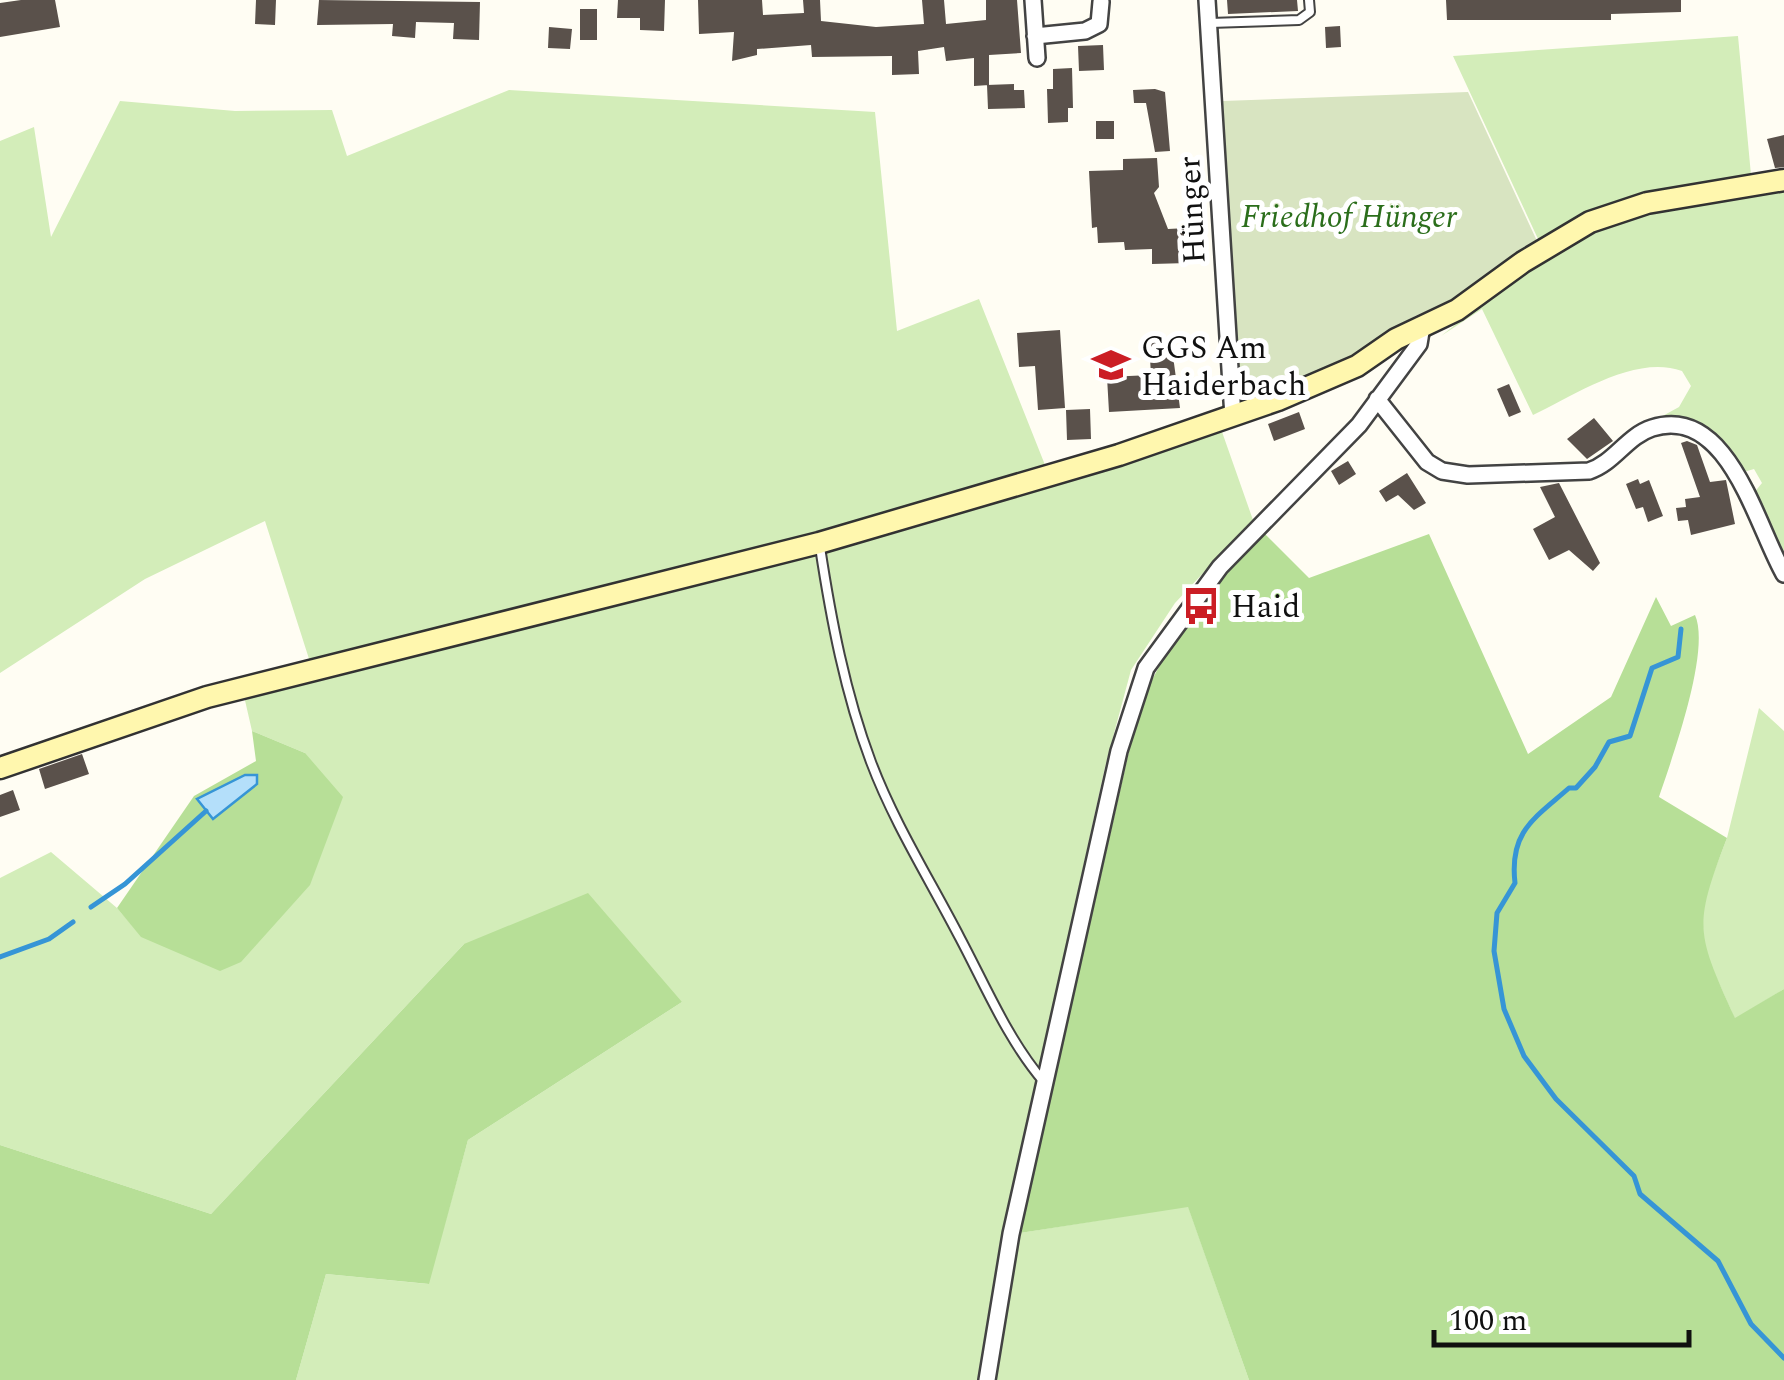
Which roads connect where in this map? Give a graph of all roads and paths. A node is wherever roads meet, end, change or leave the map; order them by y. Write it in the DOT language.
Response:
graph roads {
  1 [pos="1033,0"];
  2 [pos="1207,0"];
  3 [pos="1310,0"];
  4 [pos="1102,2"];
  5 [pos="1208,23"];
  6 [pos="1036,36"];
  7 [pos="1036,58"];
  8 [pos="1784,180"];
  9 [pos="1422,326"];
  10 [pos="1377,399"];
  11 [pos="1233,417"];
  12 [pos="820,543"];
  13 [pos="1784,574"];
  14 [pos="0,768"];
  15 [pos="1045,1084"];
  16 [pos="987,1380"];
  1 -- 6 [label="street"];
  2 -- 5 [label="street, Hünger"];
  3 -- 5 [label="lane"];
  4 -- 6 [label="street"];
  5 -- 11 [label="street, Hünger"];
  6 -- 7 [label="street"];
  8 -- 9 [label="street"];
  9 -- 10 [label="street"];
  9 -- 11 [label="street"];
  10 -- 13 [label="street"];
  10 -- 15 [label="street"];
  11 -- 12 [label="street"];
  12 -- 14 [label="street"];
  12 -- 15 [label="lane"];
  15 -- 16 [label="street"];
}
